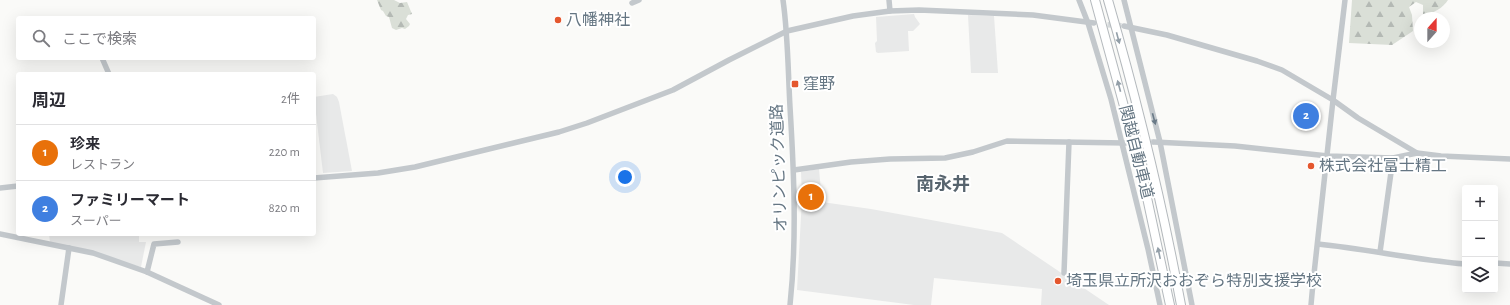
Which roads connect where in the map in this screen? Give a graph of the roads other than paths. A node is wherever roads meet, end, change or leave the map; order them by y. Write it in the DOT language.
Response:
graph roads {
  1 [pos="638,0"];
  2 [pos="783,0"];
  3 [pos="889,0"];
  4 [pos="1080,0"];
  5 [pos="1095,0"];
  6 [pos="1108,0"];
  7 [pos="1124,0"];
  8 [pos="1345,0"];
  9 [pos="632,3"];
  10 [pos="890,11"];
  11 [pos="1088,22"];
  12 [pos="1094,23"];
  13 [pos="1127,27"];
  14 [pos="787,31"];
  15 [pos="103,60"];
  16 [pos="108,72"];
  17 [pos="1334,100"];
  18 [pos="1069,142"];
  19 [pos="1157,142"];
  20 [pos="1123,143"];
  21 [pos="1417,153"];
  22 [pos="1328,156"];
  23 [pos="1393,158"];
  24 [pos="1510,159"];
  25 [pos="794,170"];
  26 [pos="316,178"];
  27 [pos="16,186"];
  28 [pos="0,188"];
  29 [pos="0,234"];
  30 [pos="178,242"];
  31 [pos="1318,244"];
  32 [pos="69,248"];
  33 [pos="1380,252"];
  34 [pos="1498,263"];
  35 [pos="1462,264"];
  36 [pos="1510,264"];
  37 [pos="147,272"];
  38 [pos="1064,273"];
  39 [pos="61,305"];
  40 [pos="219,305"];
  41 [pos="790,305"];
  42 [pos="1160,305"];
  43 [pos="1170,305"];
  44 [pos="1181,305"];
  45 [pos="1192,305"];
  46 [pos="1312,305"];
  1 -- 9 [label="street"];
  2 -- 14 [label="street, オリンピック道路"];
  3 -- 10 [label="street"];
  4 -- 11 [label="street"];
  43 -- 5 [label="highway, 関越自動車道, one-way"];
  6 -- 44 [label="highway, 関越自動車道, one-way"];
  7 -- 13 [label="street"];
  8 -- 17 [label="street"];
  10 -- 11 [label="street"];
  10 -- 14 [label="street"];
  11 -- 12 [label="street"];
  11 -- 20 [label="street"];
  13 -- 17 [label="street"];
  13 -- 19 [label="street, one-way"];
  14 -- 25 [label="street, オリンピック道路"];
  14 -- 26 [label="street"];
  15 -- 16 [label="street"];
  17 -- 21 [label="street"];
  17 -- 22 [label="street"];
  18 -- 20 [label="street"];
  18 -- 25 [label="street"];
  18 -- 38 [label="street"];
  19 -- 22 [label="street"];
  19 -- 45 [label="street"];
  20 -- 42 [label="street"];
  21 -- 23 [label="street"];
  21 -- 24 [label="street"];
  22 -- 23 [label="street"];
  22 -- 31 [label="street"];
  23 -- 33 [label="street"];
  25 -- 41 [label="street, オリンピック道路"];
  27 -- 28 [label="street"];
  29 -- 32 [label="street"];
  30 -- 37 [label="street"];
  31 -- 33 [label="street"];
  31 -- 46 [label="street"];
  32 -- 37 [label="street"];
  32 -- 39 [label="street"];
  33 -- 35 [label="street"];
  34 -- 36 [label="street"];
  37 -- 40 [label="street"];
}
